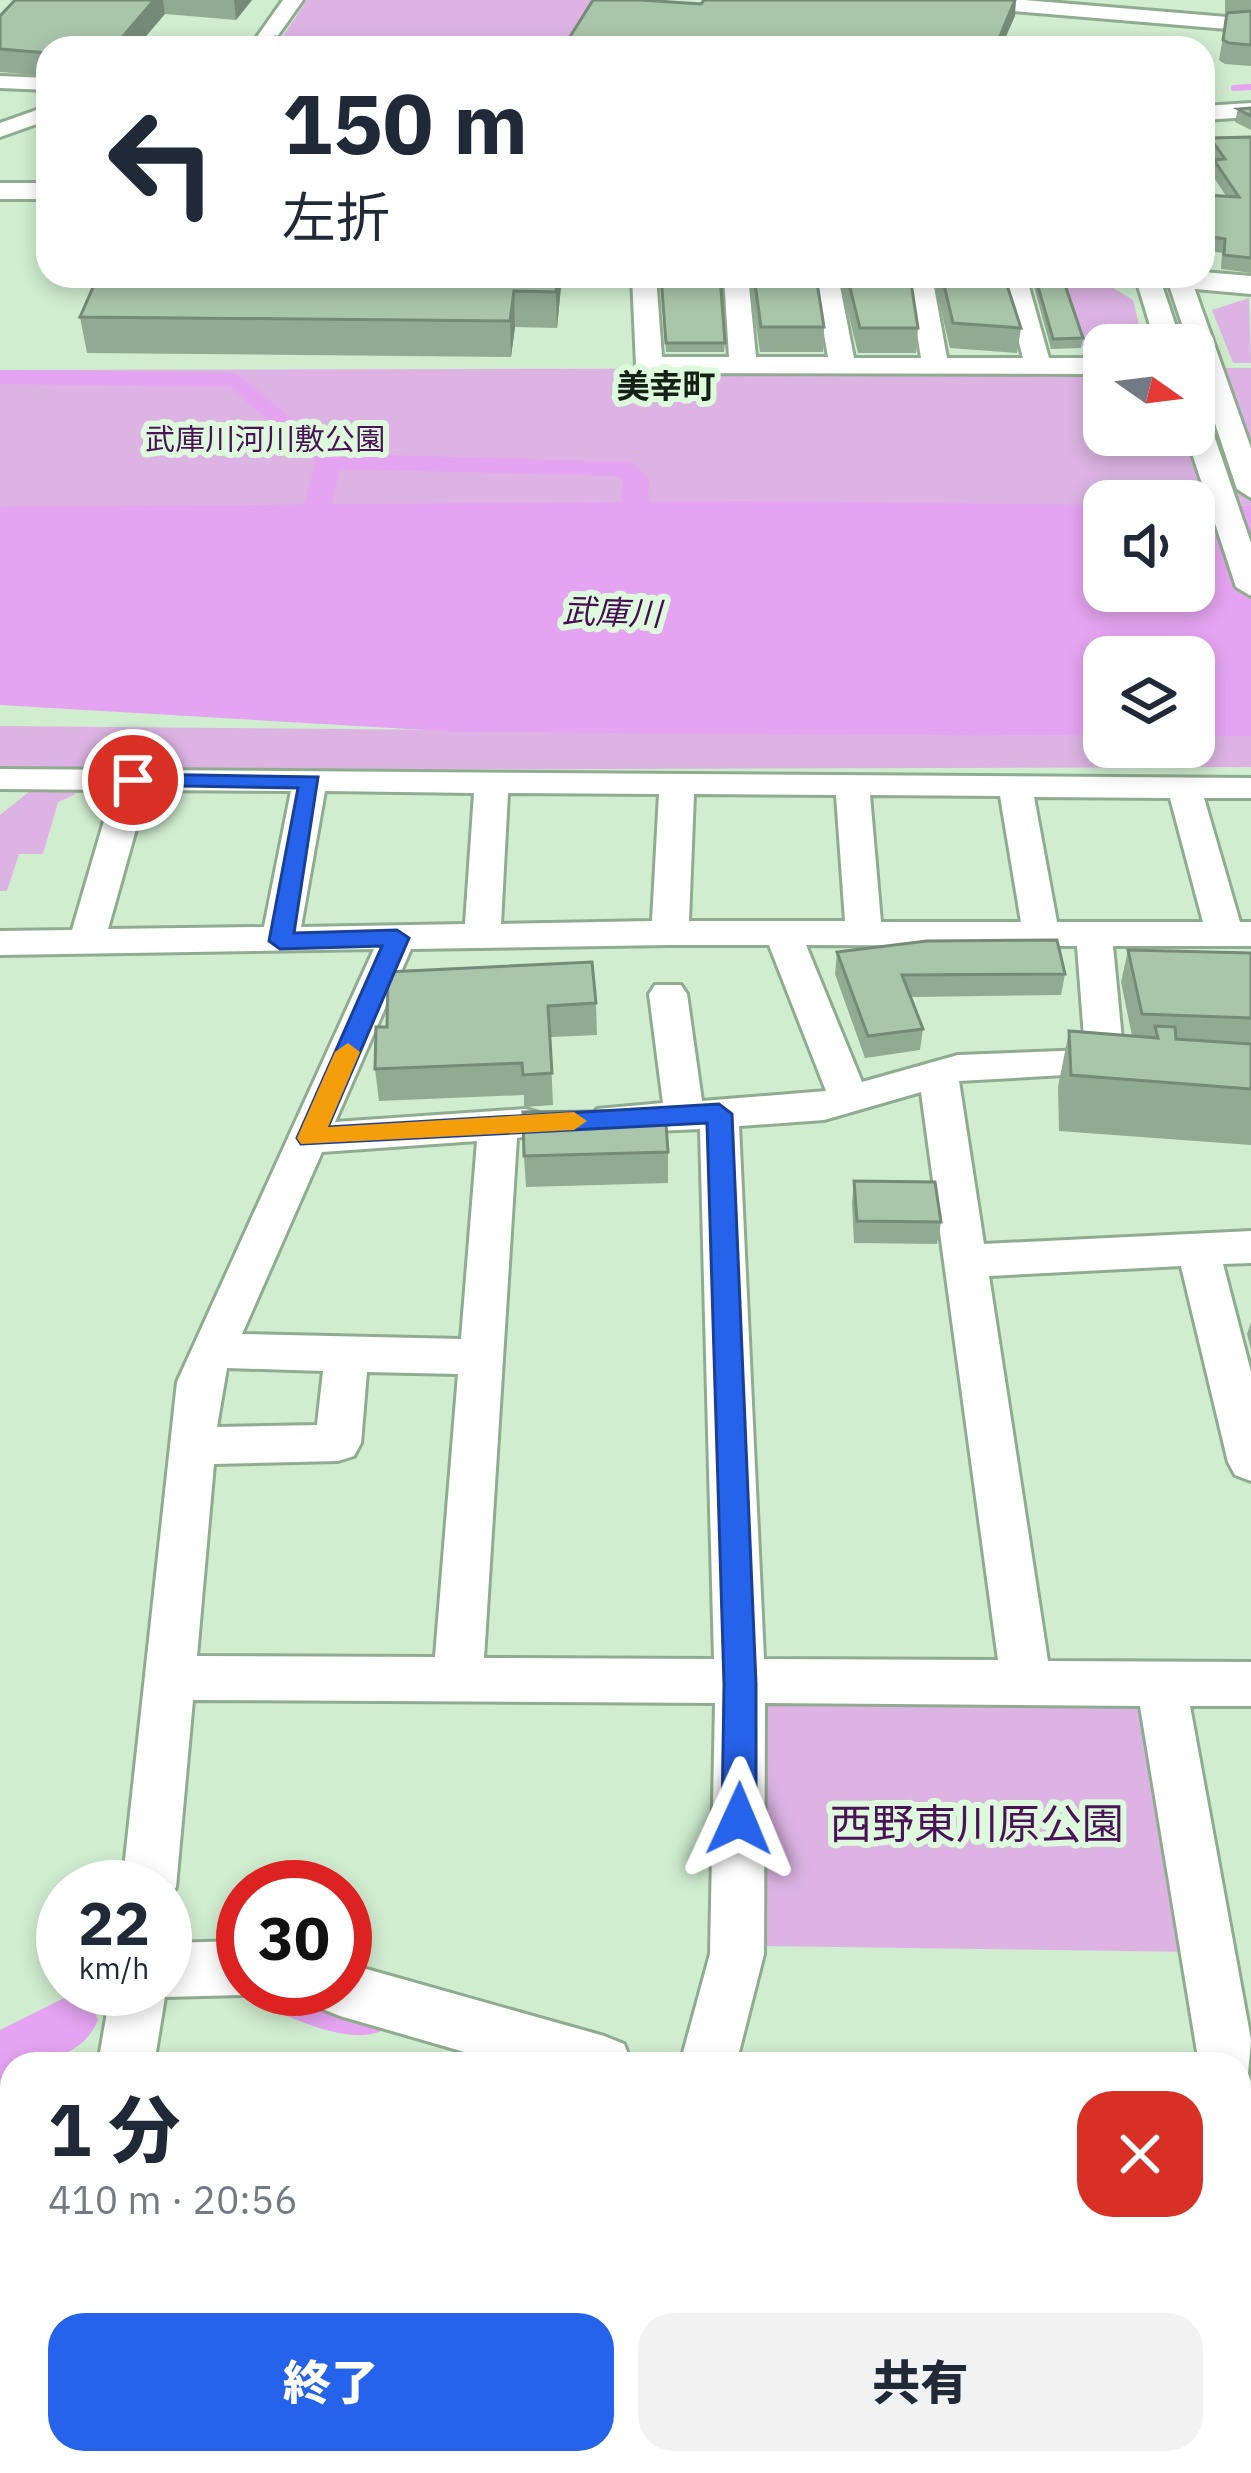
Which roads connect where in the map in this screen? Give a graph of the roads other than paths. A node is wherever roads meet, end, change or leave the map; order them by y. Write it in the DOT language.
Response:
graph roads {
  1 [pos="292,0"];
  2 [pos="952,0"];
  3 [pos="1181,10"];
  4 [pos="1251,26"];
  5 [pos="267,36"];
  6 [pos="0,82"];
  7 [pos="36,84"];
  8 [pos="1251,110"];
  9 [pos="1215,113"];
  10 [pos="1215,116"];
  11 [pos="36,117"];
  12 [pos="0,130"];
  13 [pos="1251,134"];
  14 [pos="36,188"];
  15 [pos="0,190"];
  16 [pos="1215,282"];
  17 [pos="1251,285"];
  18 [pos="645,288"];
  19 [pos="737,288"];
  20 [pos="828,288"];
  21 [pos="922,288"];
  22 [pos="1017,288"];
  23 [pos="1164,288"];
  24 [pos="1168,288"];
  25 [pos="1167,324"];
  26 [pos="743,365"];
  27 [pos="842,365"];
  28 [pos="935,365"];
  29 [pos="1038,365"];
  30 [pos="1083,366"];
  31 [pos="1207,456"];
  32 [pos="1251,488"];
  33 [pos="1251,587"];
  34 [pos="14,780"];
  35 [pos="133,780"];
  36 [pos="310,782"];
  37 [pos="492,783"];
  38 [pos="677,784"];
  39 [pos="852,785"];
  40 [pos="1015,786"];
  41 [pos="1184,788"];
  42 [pos="1251,788"];
  43 [pos="0,802"];
  44 [pos="782,932"];
  45 [pos="864,932"];
  46 [pos="670,933"];
  47 [pos="1041,933"];
  48 [pos="1094,933"];
  49 [pos="1238,934"];
  50 [pos="482,936"];
  51 [pos="397,938"];
  52 [pos="280,941"];
  53 [pos="0,943"];
  54 [pos="86,944"];
  55 [pos="668,994"];
  56 [pos="1105,1062"];
  57 [pos="1167,1065"];
  58 [pos="938,1073"];
  59 [pos="848,1096"];
  60 [pos="702,1114"];
  61 [pos="499,1125"];
  62 [pos="310,1138"];
  63 [pos="1251,1247"];
  64 [pos="1199,1251"];
  65 [pos="969,1261"];
  66 [pos="213,1351"];
  67 [pos="347,1353"];
  68 [pos="482,1357"];
  69 [pos="192,1446"];
  70 [pos="1251,1462"];
  71 [pos="166,1678"];
  72 [pos="458,1680"];
  73 [pos="1026,1681"];
  74 [pos="740,1684"];
  75 [pos="1251,1684"];
  76 [pos="1162,1687"];
  77 [pos="151,1860"];
  78 [pos="372,1998"];
  79 [pos="134,2016"];
  80 [pos="128,2052"];
  81 [pos="562,2052"];
  82 [pos="711,2052"];
  83 [pos="1225,2052"];
  1 -- 5 [label="street"];
  2 -- 3 [label="street"];
  3 -- 4 [label="street"];
  6 -- 7 [label="street"];
  8 -- 9 [label="street"];
  10 -- 13 [label="street"];
  11 -- 12 [label="street"];
  14 -- 15 [label="main road"];
  16 -- 17 [label="main road"];
  18 -- 26 [label="street"];
  19 -- 26 [label="street"];
  20 -- 27 [label="street"];
  21 -- 28 [label="street"];
  22 -- 29 [label="street"];
  23 -- 25 [label="street"];
  24 -- 32 [label="street"];
  26 -- 27 [label="street"];
  27 -- 28 [label="street"];
  28 -- 29 [label="street"];
  29 -- 30 [label="street"];
  31 -- 33 [label="street"];
  34 -- 35 [label="street"];
  34 -- 43 [label="street"];
  35 -- 36 [label="street"];
  35 -- 54 [label="street"];
  36 -- 37 [label="street"];
  36 -- 52 [label="street"];
  37 -- 38 [label="street"];
  37 -- 50 [label="street"];
  38 -- 39 [label="street"];
  38 -- 46 [label="street"];
  39 -- 40 [label="street"];
  39 -- 45 [label="street"];
  40 -- 41 [label="street"];
  40 -- 47 [label="street"];
  41 -- 42 [label="street"];
  41 -- 49 [label="street"];
  44 -- 45 [label="street"];
  44 -- 46 [label="street"];
  44 -- 59 [label="street"];
  45 -- 47 [label="street"];
  46 -- 50 [label="street"];
  47 -- 48 [label="street"];
  48 -- 49 [label="street"];
  48 -- 56 [label="street"];
  50 -- 51 [label="street"];
  51 -- 52 [label="street"];
  51 -- 62 [label="street"];
  52 -- 54 [label="street"];
  53 -- 54 [label="street"];
  55 -- 60 [label="street"];
  56 -- 57 [label="street"];
  56 -- 58 [label="street"];
  58 -- 59 [label="street"];
  58 -- 65 [label="street"];
  59 -- 60 [label="street"];
  60 -- 61 [label="street"];
  60 -- 74 [label="street"];
  61 -- 62 [label="street"];
  61 -- 68 [label="street"];
  62 -- 66 [label="street"];
  63 -- 64 [label="street"];
  64 -- 65 [label="street"];
  64 -- 70 [label="street"];
  65 -- 73 [label="street"];
  66 -- 67 [label="street"];
  66 -- 69 [label="street"];
  67 -- 68 [label="street"];
  67 -- 69 [label="street"];
  68 -- 72 [label="street"];
  69 -- 71 [label="street"];
  71 -- 72 [label="street"];
  71 -- 77 [label="street"];
  72 -- 74 [label="street"];
  73 -- 74 [label="street"];
  73 -- 76 [label="street"];
  74 -- 82 [label="street"];
  75 -- 76 [label="street"];
  76 -- 83 [label="street"];
  78 -- 81 [label="street"];
  79 -- 80 [label="street"];
}
